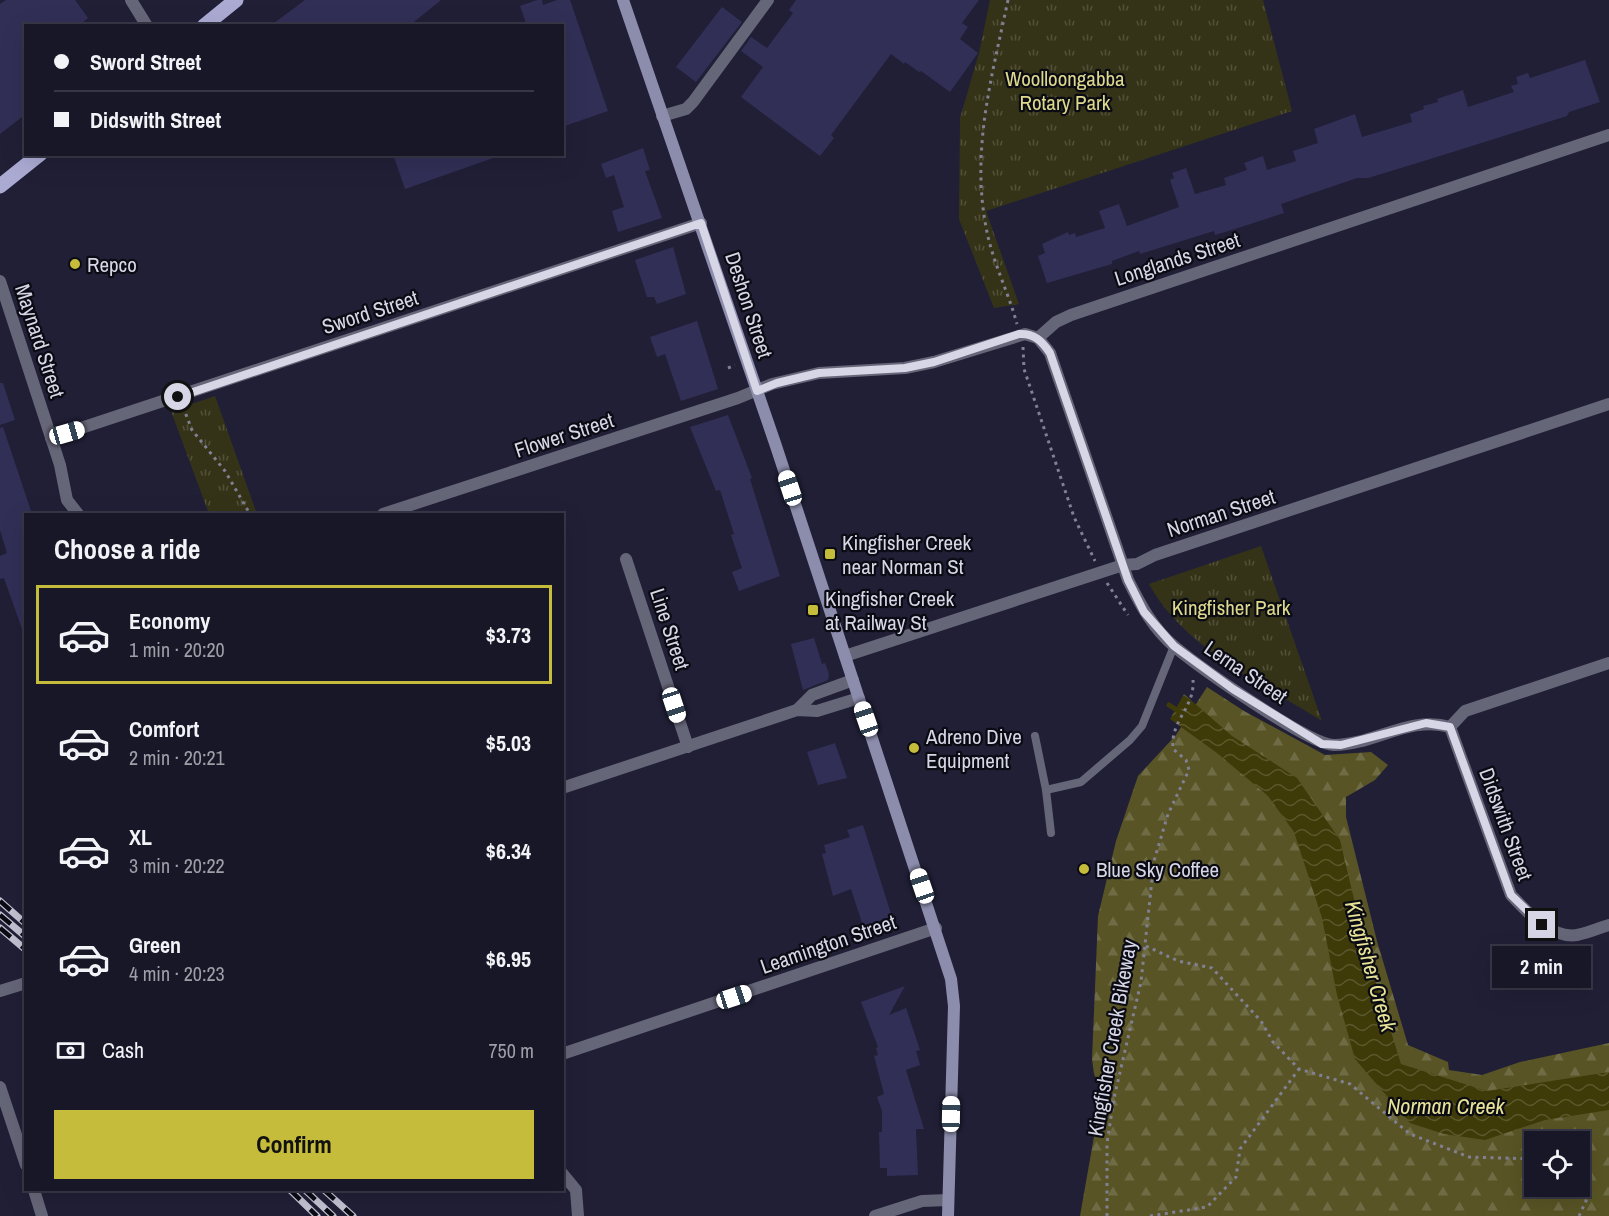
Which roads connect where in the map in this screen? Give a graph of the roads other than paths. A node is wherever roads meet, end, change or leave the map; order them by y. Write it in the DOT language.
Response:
graph roads {
  1 [pos="131,0"];
  2 [pos="236,0"];
  3 [pos="623,0"];
  4 [pos="768,0"];
  5 [pos="146,24"];
  6 [pos="206,24"];
  7 [pos="662,116"];
  8 [pos="1609,135"];
  9 [pos="38,156"];
  10 [pos="0,186"];
  11 [pos="701,223"];
  12 [pos="0,281"];
  13 [pos="1038,338"];
  14 [pos="757,391"];
  15 [pos="1609,404"];
  16 [pos="51,438"];
  17 [pos="77,513"];
  18 [pos="386,513"];
  19 [pos="626,559"];
  20 [pos="1123,565"];
  21 [pos="1174,646"];
  22 [pos="845,656"];
  23 [pos="1609,663"];
  24 [pos="853,680"];
  25 [pos="859,698"];
  26 [pos="797,710"];
  27 [pos="1450,727"];
  28 [pos="1035,736"];
  29 [pos="688,747"];
  30 [pos="564,787"];
  31 [pos="1046,790"];
  32 [pos="1051,833"];
  33 [pos="1609,925"];
  34 [pos="936,928"];
  35 [pos="24,984"];
  36 [pos="0,991"];
  37 [pos="564,1053"];
  38 [pos="0,1087"];
  39 [pos="24,1159"];
  40 [pos="564,1175"];
  41 [pos="33,1191"];
  42 [pos="948,1200"];
  43 [pos="42,1216"];
  44 [pos="579,1216"];
  45 [pos="875,1216"];
  46 [pos="948,1216"];
  1 -- 5 [label="street"];
  2 -- 6 [label="main road"];
  3 -- 7 [label="street, Deshon Street"];
  4 -- 7 [label="street"];
  7 -- 11 [label="street, Deshon Street"];
  8 -- 13 [label="street, Longlands Street"];
  9 -- 10 [label="main road"];
  11 -- 14 [label="street, Deshon Street"];
  11 -- 16 [label="street, Sword Street"];
  12 -- 16 [label="street, Maynard Street"];
  13 -- 14 [label="street"];
  13 -- 20 [label="street, Lerna Street"];
  14 -- 18 [label="street, Flower Street"];
  14 -- 22 [label="street, Deshon Street"];
  15 -- 20 [label="street, Norman Street"];
  16 -- 17 [label="street, Maynard Street"];
  19 -- 29 [label="street, Line Street"];
  20 -- 21 [label="street, Lerna Street"];
  20 -- 22 [label="street, Norman Street"];
  21 -- 27 [label="street, Lerna Street"];
  21 -- 31 [label="lane"];
  22 -- 24 [label="street, Deshon Street"];
  23 -- 27 [label="street"];
  24 -- 25 [label="street, Deshon Street"];
  24 -- 26 [label="street"];
  25 -- 26 [label="street"];
  25 -- 34 [label="street, Deshon Street"];
  26 -- 29 [label="street"];
  27 -- 33 [label="street, Didswith Street"];
  28 -- 31 [label="lane"];
  29 -- 30 [label="street"];
  31 -- 32 [label="lane"];
  34 -- 37 [label="street, Leamington Street"];
  34 -- 42 [label="street, Deshon Street"];
  35 -- 36 [label="street"];
  38 -- 39 [label="street"];
  40 -- 44 [label="street"];
  41 -- 43 [label="street"];
  42 -- 45 [label="street"];
  42 -- 46 [label="street, Deshon Street"];
}
